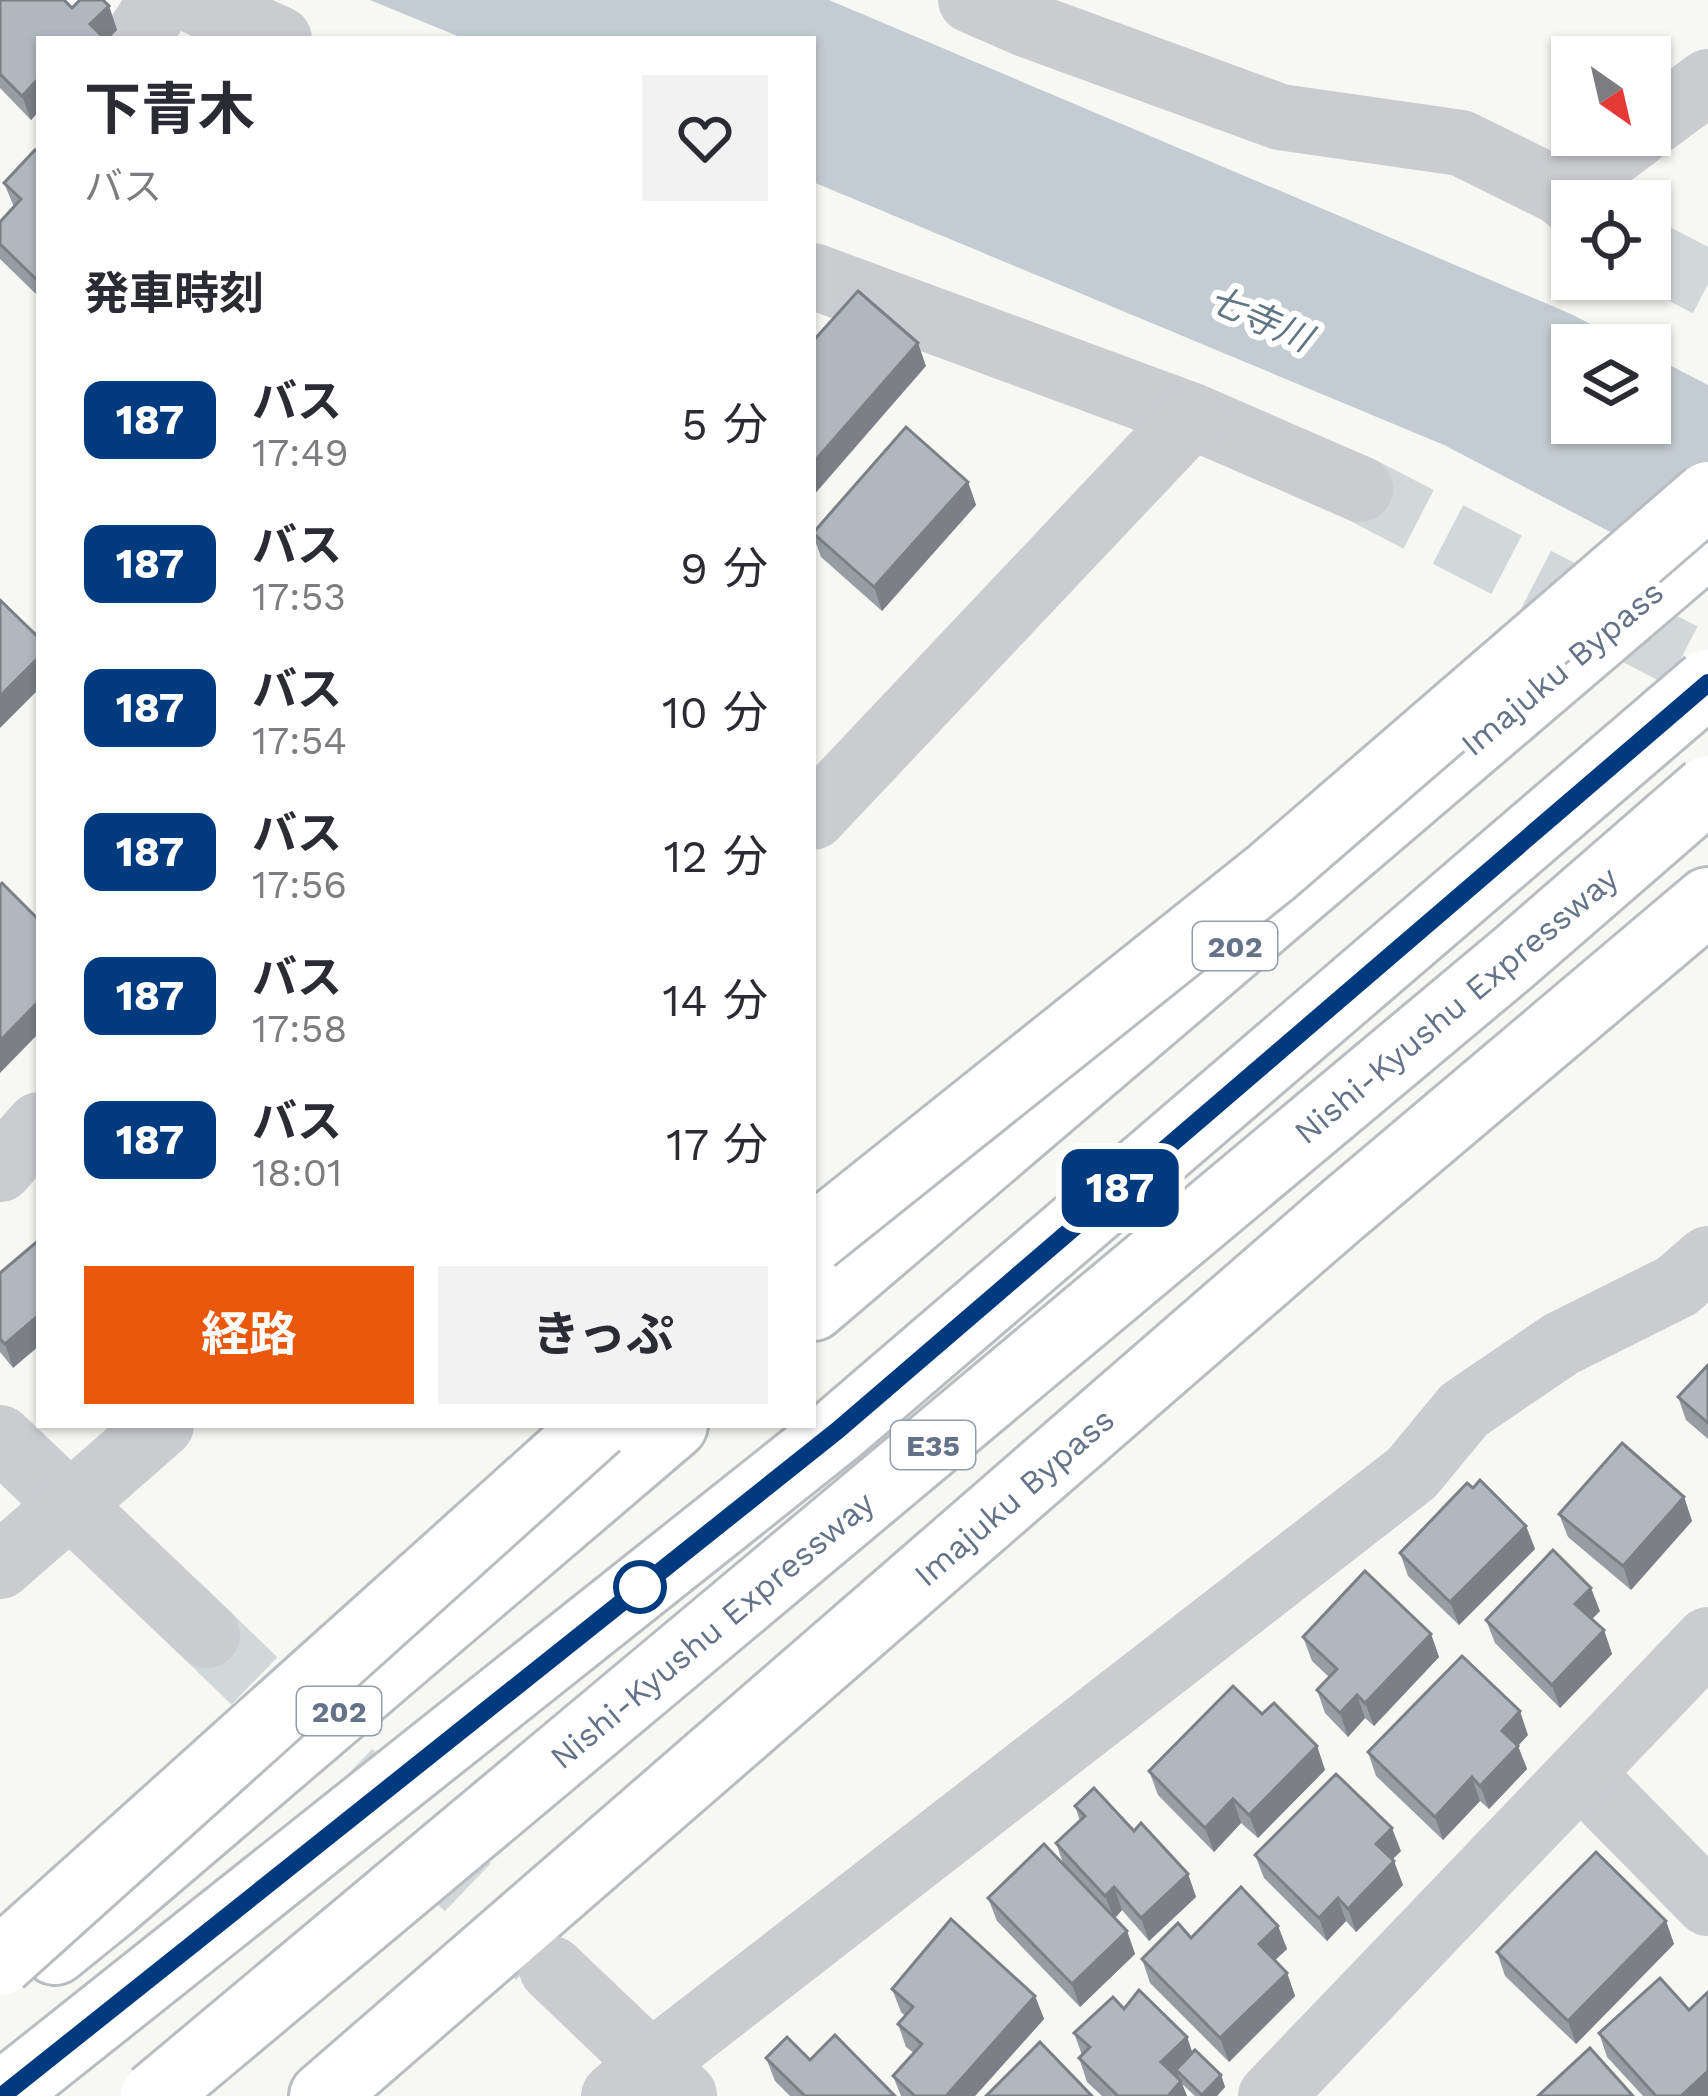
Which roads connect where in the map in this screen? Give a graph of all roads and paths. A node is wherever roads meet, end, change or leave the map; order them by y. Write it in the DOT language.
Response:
graph roads {
  1 [pos="162,0"];
  2 [pos="192,0"];
  3 [pos="1011,8"];
  4 [pos="138,36"];
  5 [pos="272,36"];
  6 [pos="1708,82"];
  7 [pos="1671,109"];
  8 [pos="1612,156"];
  9 [pos="1585,180"];
  10 [pos="1551,189"];
  11 [pos="816,277"];
  12 [pos="1192,416"];
  13 [pos="1360,489"];
  14 [pos="1708,495"];
  15 [pos="1708,543"];
  16 [pos="1708,683"];
  17 [pos="1708,789"];
  18 [pos="816,814"];
  19 [pos="1708,901"];
  20 [pos="36,1128"];
  21 [pos="0,1169"];
  22 [pos="816,1237"];
  23 [pos="1708,1259"];
  24 [pos="816,1304"];
  25 [pos="158,1428"];
  26 [pos="594,1428"];
  27 [pos="670,1428"];
  28 [pos="0,1438"];
  29 [pos="71,1506"];
  30 [pos="0,1567"];
  31 [pos="207,1635"];
  32 [pos="1708,1640"];
  33 [pos="1582,1774"];
  34 [pos="1708,1903"];
  35 [pos="0,1962"];
  36 [pos="552,1969"];
  37 [pos="0,1994"];
  38 [pos="650,2085"];
  39 [pos="2,2096"];
  40 [pos="154,2096"];
  41 [pos="323,2096"];
  42 [pos="1271,2096"];
  1 -- 4 [label="street"];
  2 -- 5 [label="street"];
  3 -- 10 [label="street"];
  6 -- 7 [label="street"];
  8 -- 9 [label="street"];
  11 -- 12 [label="street"];
  12 -- 13 [label="street"];
  12 -- 18 [label="street"];
  14 -- 22 [label="highway, bridge"];
  15 -- 24 [label="highway, Imajuku Bypass / 202"];
  16 -- 39 [label="highway, E35, bridge"];
  17 -- 40 [label="highway, Nishi-Kyushu Expressway / E35, bridge"];
  19 -- 41 [label="highway, Imajuku Bypass"];
  20 -- 21 [label="street"];
  23 -- 38 [label="street"];
  25 -- 29 [label="street"];
  26 -- 35 [label="highway, bridge"];
  27 -- 37 [label="highway, 202"];
  28 -- 29 [label="street"];
  29 -- 30 [label="street"];
  29 -- 31 [label="street"];
  32 -- 33 [label="street"];
  33 -- 34 [label="street"];
  33 -- 42 [label="street"];
  36 -- 38 [label="street"];
}
